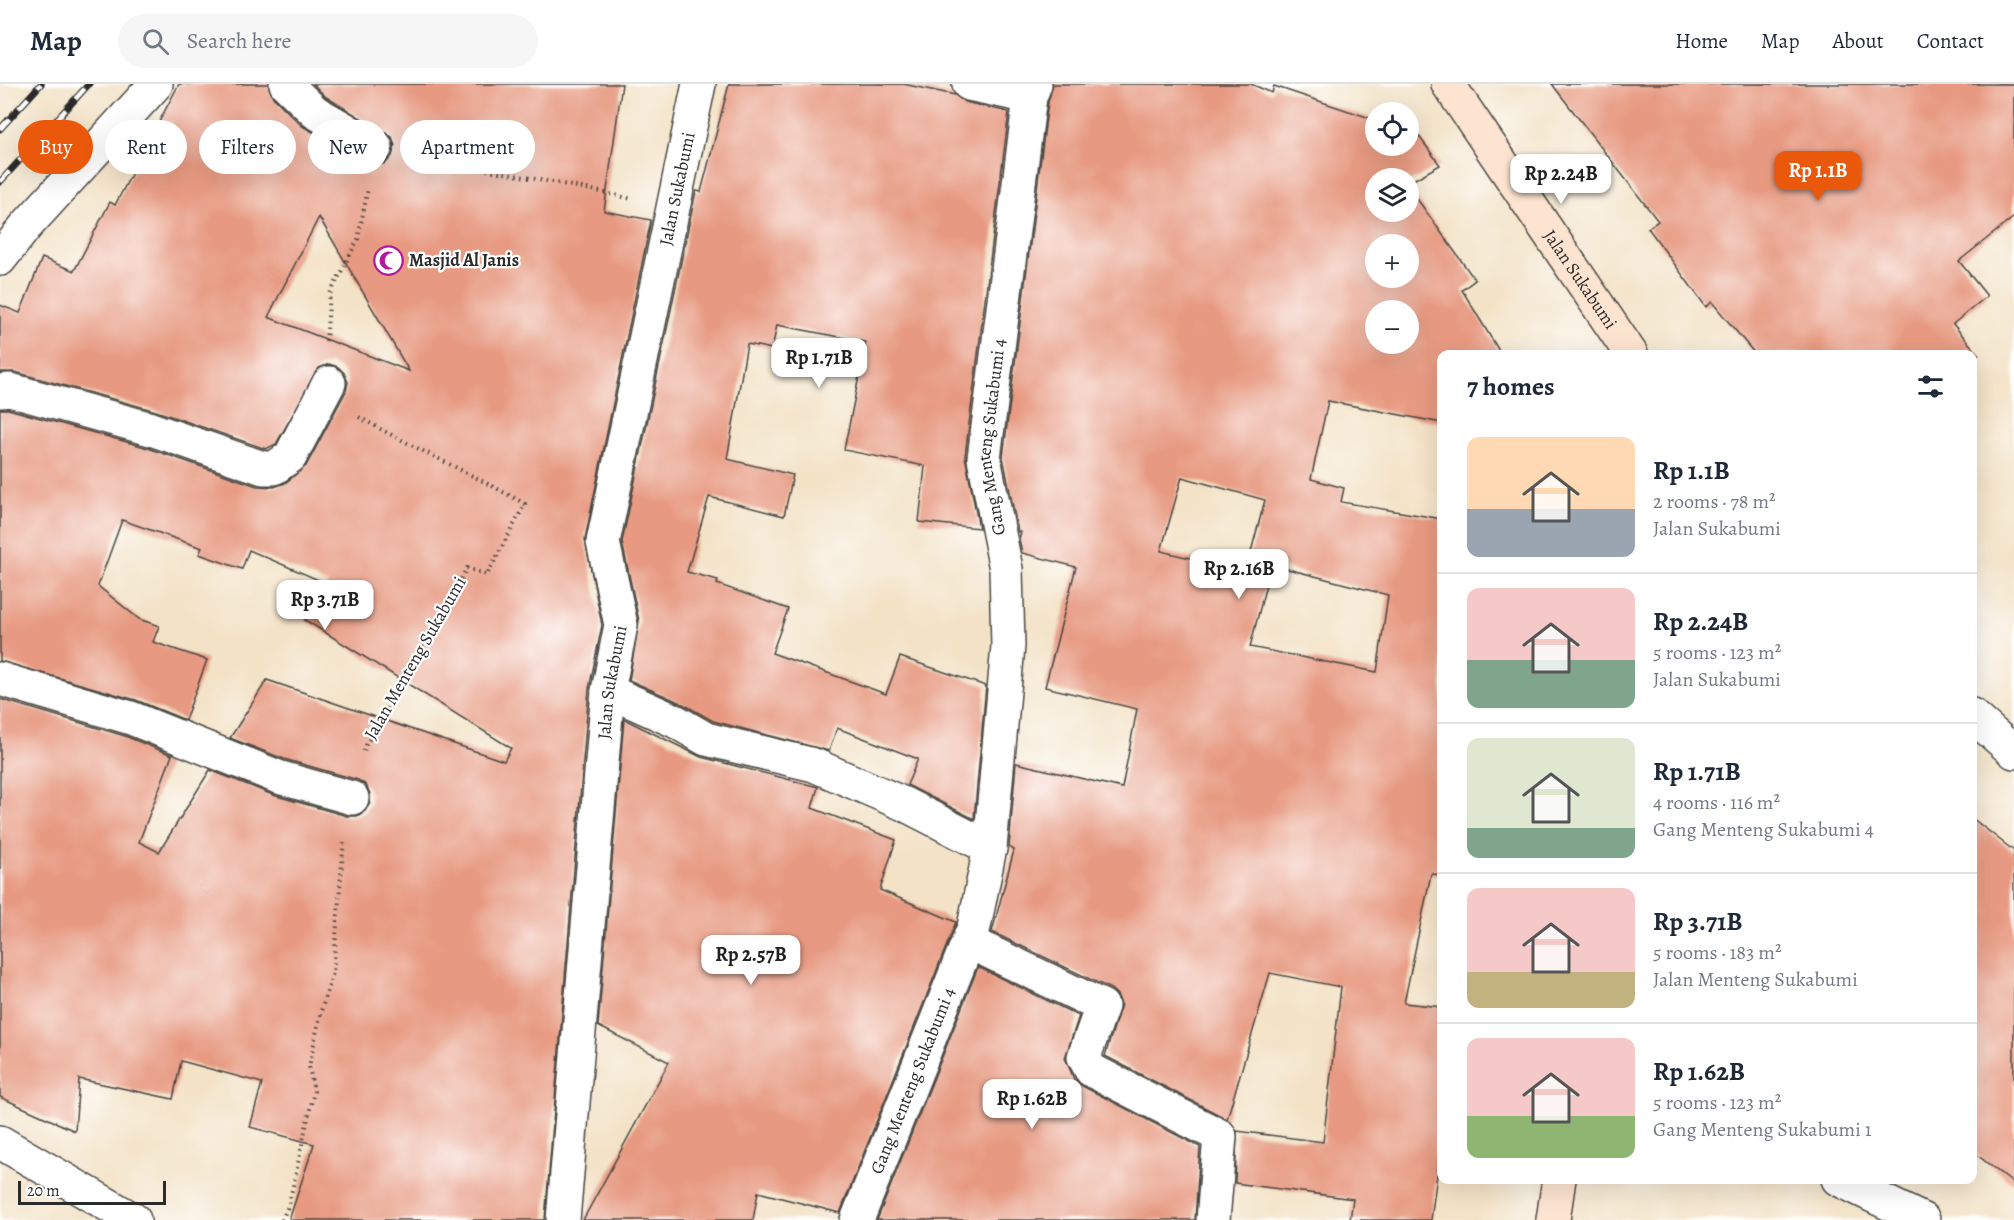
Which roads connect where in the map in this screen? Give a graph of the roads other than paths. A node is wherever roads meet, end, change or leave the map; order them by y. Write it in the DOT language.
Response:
graph roads {
  1 [pos="156,84"];
  2 [pos="286,84"];
  3 [pos="699,84"];
  4 [pos="969,84"];
  5 [pos="1448,84"];
  6 [pos="1033,91"];
  7 [pos="329,120"];
  8 [pos="26,226"];
  9 [pos="0,259"];
  10 [pos="0,272"];
  11 [pos="1629,350"];
  12 [pos="329,384"];
  13 [pos="0,391"];
  14 [pos="0,679"];
  15 [pos="608,691"];
  16 [pos="1977,719"];
  17 [pos="2014,752"];
  18 [pos="352,798"];
  19 [pos="990,848"];
  20 [pos="969,942"];
  21 [pos="0,1142"];
  22 [pos="1558,1184"];
  23 [pos="1848,1184"];
  24 [pos="134,1220"];
  25 [pos="563,1220"];
  26 [pos="857,1220"];
  27 [pos="1213,1220"];
  28 [pos="1553,1220"];
  29 [pos="1923,1220"];
  1 -- 8 [label="street"];
  2 -- 7 [label="street"];
  3 -- 15 [label="street, Jalan Sukabumi"];
  4 -- 6 [label="street, Gang Menteng Sukabumi 4"];
  5 -- 11 [label="street, Jalan Sukabumi"];
  6 -- 19 [label="street, Gang Menteng Sukabumi 4"];
  8 -- 9 [label="street"];
  8 -- 10 [label="street"];
  12 -- 13 [label="street"];
  14 -- 18 [label="street"];
  15 -- 19 [label="street"];
  15 -- 25 [label="street, Jalan Sukabumi"];
  16 -- 17 [label="street"];
  19 -- 20 [label="street, Gang Menteng Sukabumi 4"];
  20 -- 26 [label="street, Gang Menteng Sukabumi 4"];
  20 -- 27 [label="street"];
  21 -- 24 [label="street"];
  22 -- 28 [label="street"];
  23 -- 29 [label="street"];
}
